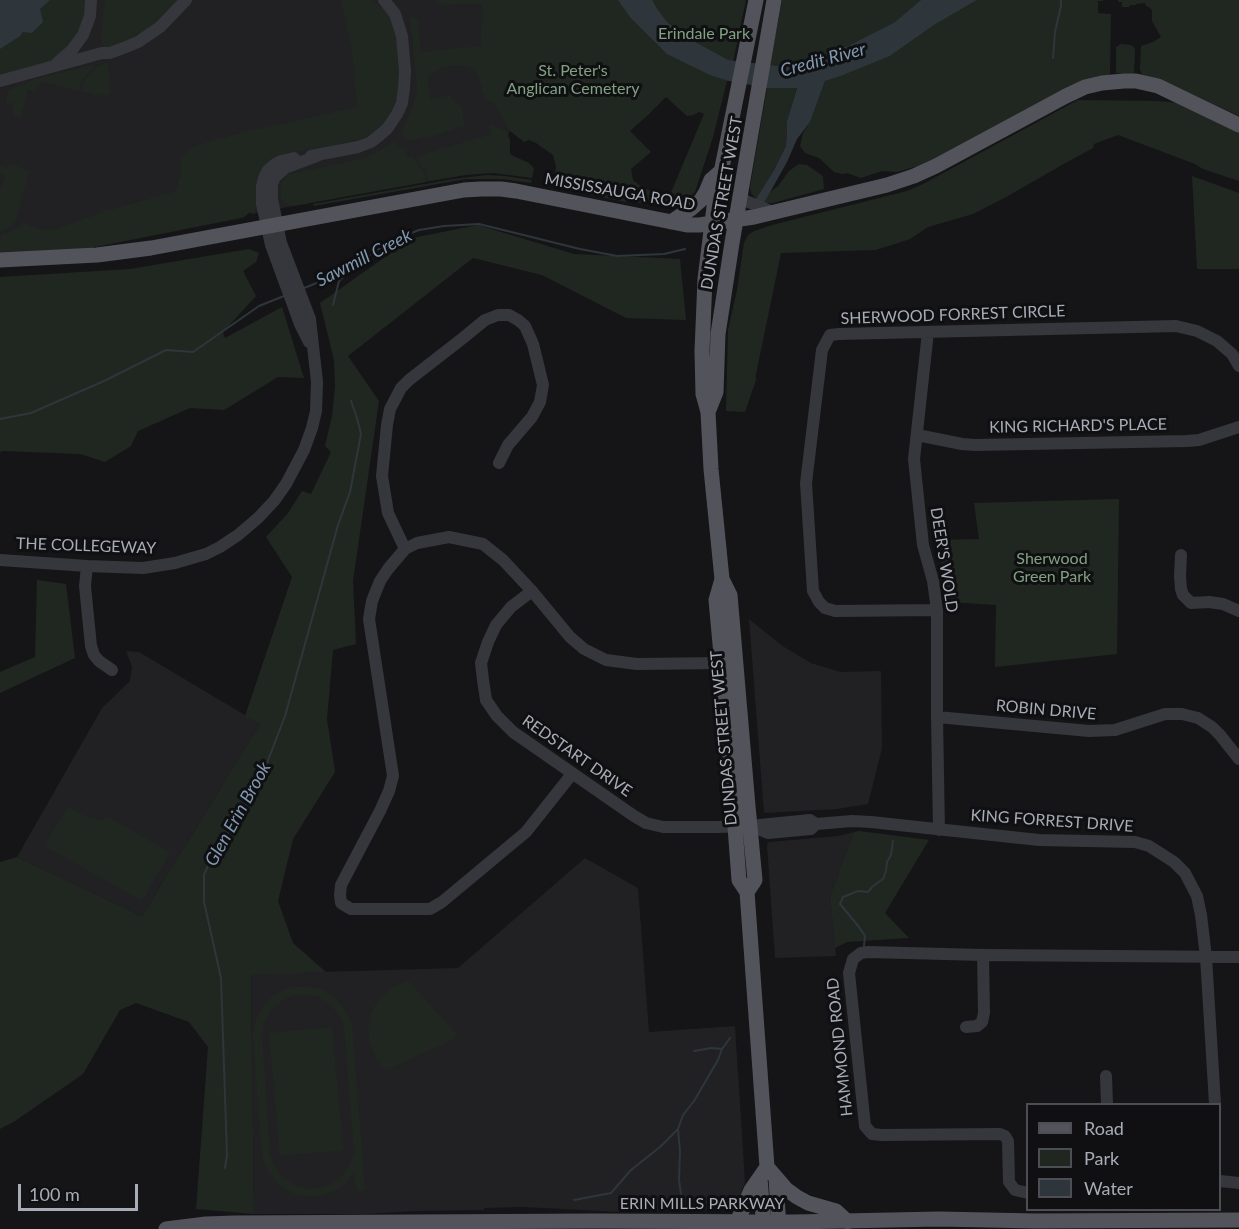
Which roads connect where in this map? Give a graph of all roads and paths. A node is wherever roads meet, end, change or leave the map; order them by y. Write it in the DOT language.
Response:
graph roads {
  1 [pos="91,0"];
  2 [pos="186,0"];
  3 [pos="384,0"];
  4 [pos="756,0"];
  5 [pos="774,0"];
  6 [pos="86,28"];
  7 [pos="102,53"];
  8 [pos="51,68"];
  9 [pos="0,81"];
  10 [pos="1239,125"];
  11 [pos="721,171"];
  12 [pos="741,199"];
  13 [pos="773,212"];
  14 [pos="737,219"];
  15 [pos="671,222"];
  16 [pos="712,223"];
  17 [pos="272,226"];
  18 [pos="0,260"];
  19 [pos="928,332"];
  20 [pos="1236,351"];
  21 [pos="1239,366"];
  22 [pos="708,411"];
  23 [pos="1239,427"];
  24 [pos="917,435"];
  25 [pos="499,463"];
  26 [pos="405,549"];
  27 [pos="1181,555"];
  28 [pos="0,560"];
  29 [pos="87,566"];
  30 [pos="722,579"];
  31 [pos="532,591"];
  32 [pos="938,610"];
  33 [pos="1239,611"];
  34 [pos="722,663"];
  35 [pos="112,670"];
  36 [pos="937,717"];
  37 [pos="1239,759"];
  38 [pos="572,774"];
  39 [pos="742,826"];
  40 [pos="939,830"];
  41 [pos="983,955"];
  42 [pos="1206,957"];
  43 [pos="1239,957"];
  44 [pos="966,1027"];
  45 [pos="1106,1076"];
  46 [pos="1107,1103"];
  47 [pos="1215,1103"];
  48 [pos="768,1174"];
  49 [pos="1221,1179"];
  50 [pos="1239,1183"];
  51 [pos="1026,1193"];
  52 [pos="1239,1220"];
  53 [pos="737,1222"];
  54 [pos="848,1222"];
  55 [pos="763,1226"];
  56 [pos="779,1226"];
  57 [pos="166,1229"];
  1 -- 6 [label="street"];
  2 -- 7 [label="street"];
  3 -- 17 [label="street, THE COLLEGEWAY"];
  4 -- 11 [label="main road, DUNDAS STREET WEST"];
  5 -- 12 [label="main road, DUNDAS STREET WEST"];
  6 -- 7 [label="street"];
  6 -- 8 [label="street"];
  7 -- 8 [label="street"];
  8 -- 9 [label="street"];
  10 -- 13 [label="main road, MISSISSAUGA ROAD"];
  11 -- 15 [label="main road"];
  11 -- 16 [label="main road, DUNDAS STREET WEST"];
  12 -- 13 [label="street"];
  12 -- 14 [label="main road, DUNDAS STREET WEST"];
  13 -- 14 [label="main road, MISSISSAUGA ROAD"];
  14 -- 16 [label="main road, MISSISSAUGA ROAD"];
  14 -- 22 [label="main road, DUNDAS STREET WEST"];
  15 -- 16 [label="main road, MISSISSAUGA ROAD"];
  15 -- 17 [label="main road, MISSISSAUGA ROAD"];
  16 -- 22 [label="main road, DUNDAS STREET WEST"];
  17 -- 18 [label="main road, MISSISSAUGA ROAD"];
  17 -- 29 [label="street, THE COLLEGEWAY"];
  19 -- 20 [label="street, SHERWOOD FORREST CIRCLE"];
  19 -- 24 [label="street, DEER'S WOLD"];
  19 -- 32 [label="street, SHERWOOD FORREST CIRCLE"];
  20 -- 21 [label="street, SHERWOOD FORREST CIRCLE"];
  22 -- 30 [label="main road, DUNDAS STREET WEST"];
  23 -- 24 [label="street, KING RICHARD'S PLACE"];
  24 -- 32 [label="street, DEER'S WOLD"];
  25 -- 26 [label="street"];
  26 -- 31 [label="street"];
  26 -- 38 [label="street"];
  27 -- 33 [label="street"];
  28 -- 29 [label="street, THE COLLEGEWAY"];
  29 -- 35 [label="street"];
  30 -- 34 [label="main road, DUNDAS STREET WEST"];
  30 -- 39 [label="main road, DUNDAS STREET WEST"];
  31 -- 34 [label="street"];
  31 -- 38 [label="street, REDSTART DRIVE"];
  32 -- 36 [label="street, DEER'S WOLD"];
  34 -- 39 [label="main road, DUNDAS STREET WEST"];
  36 -- 37 [label="street, ROBIN DRIVE"];
  36 -- 40 [label="street, DEER'S WOLD"];
  38 -- 39 [label="street, REDSTART DRIVE"];
  39 -- 40 [label="street, KING FORREST DRIVE"];
  39 -- 48 [label="main road, DUNDAS STREET WEST"];
  40 -- 42 [label="street, KING FORREST DRIVE"];
  41 -- 42 [label="street, HAMMOND ROAD"];
  41 -- 44 [label="street"];
  41 -- 51 [label="street, HAMMOND ROAD"];
  42 -- 43 [label="street, HAMMOND ROAD"];
  42 -- 47 [label="street, KING FORREST DRIVE"];
  45 -- 46 [label="street"];
  48 -- 53 [label="main road"];
  48 -- 54 [label="main road"];
  48 -- 55 [label="main road, DUNDAS STREET WEST"];
  48 -- 56 [label="main road, DUNDAS STREET WEST"];
  49 -- 50 [label="street"];
  52 -- 54 [label="main road, ERIN MILLS PARKWAY"];
  53 -- 55 [label="main road, ERIN MILLS PARKWAY"];
  53 -- 57 [label="main road, ERIN MILLS PARKWAY"];
  54 -- 56 [label="main road, ERIN MILLS PARKWAY"];
  55 -- 56 [label="main road, ERIN MILLS PARKWAY"];
}
